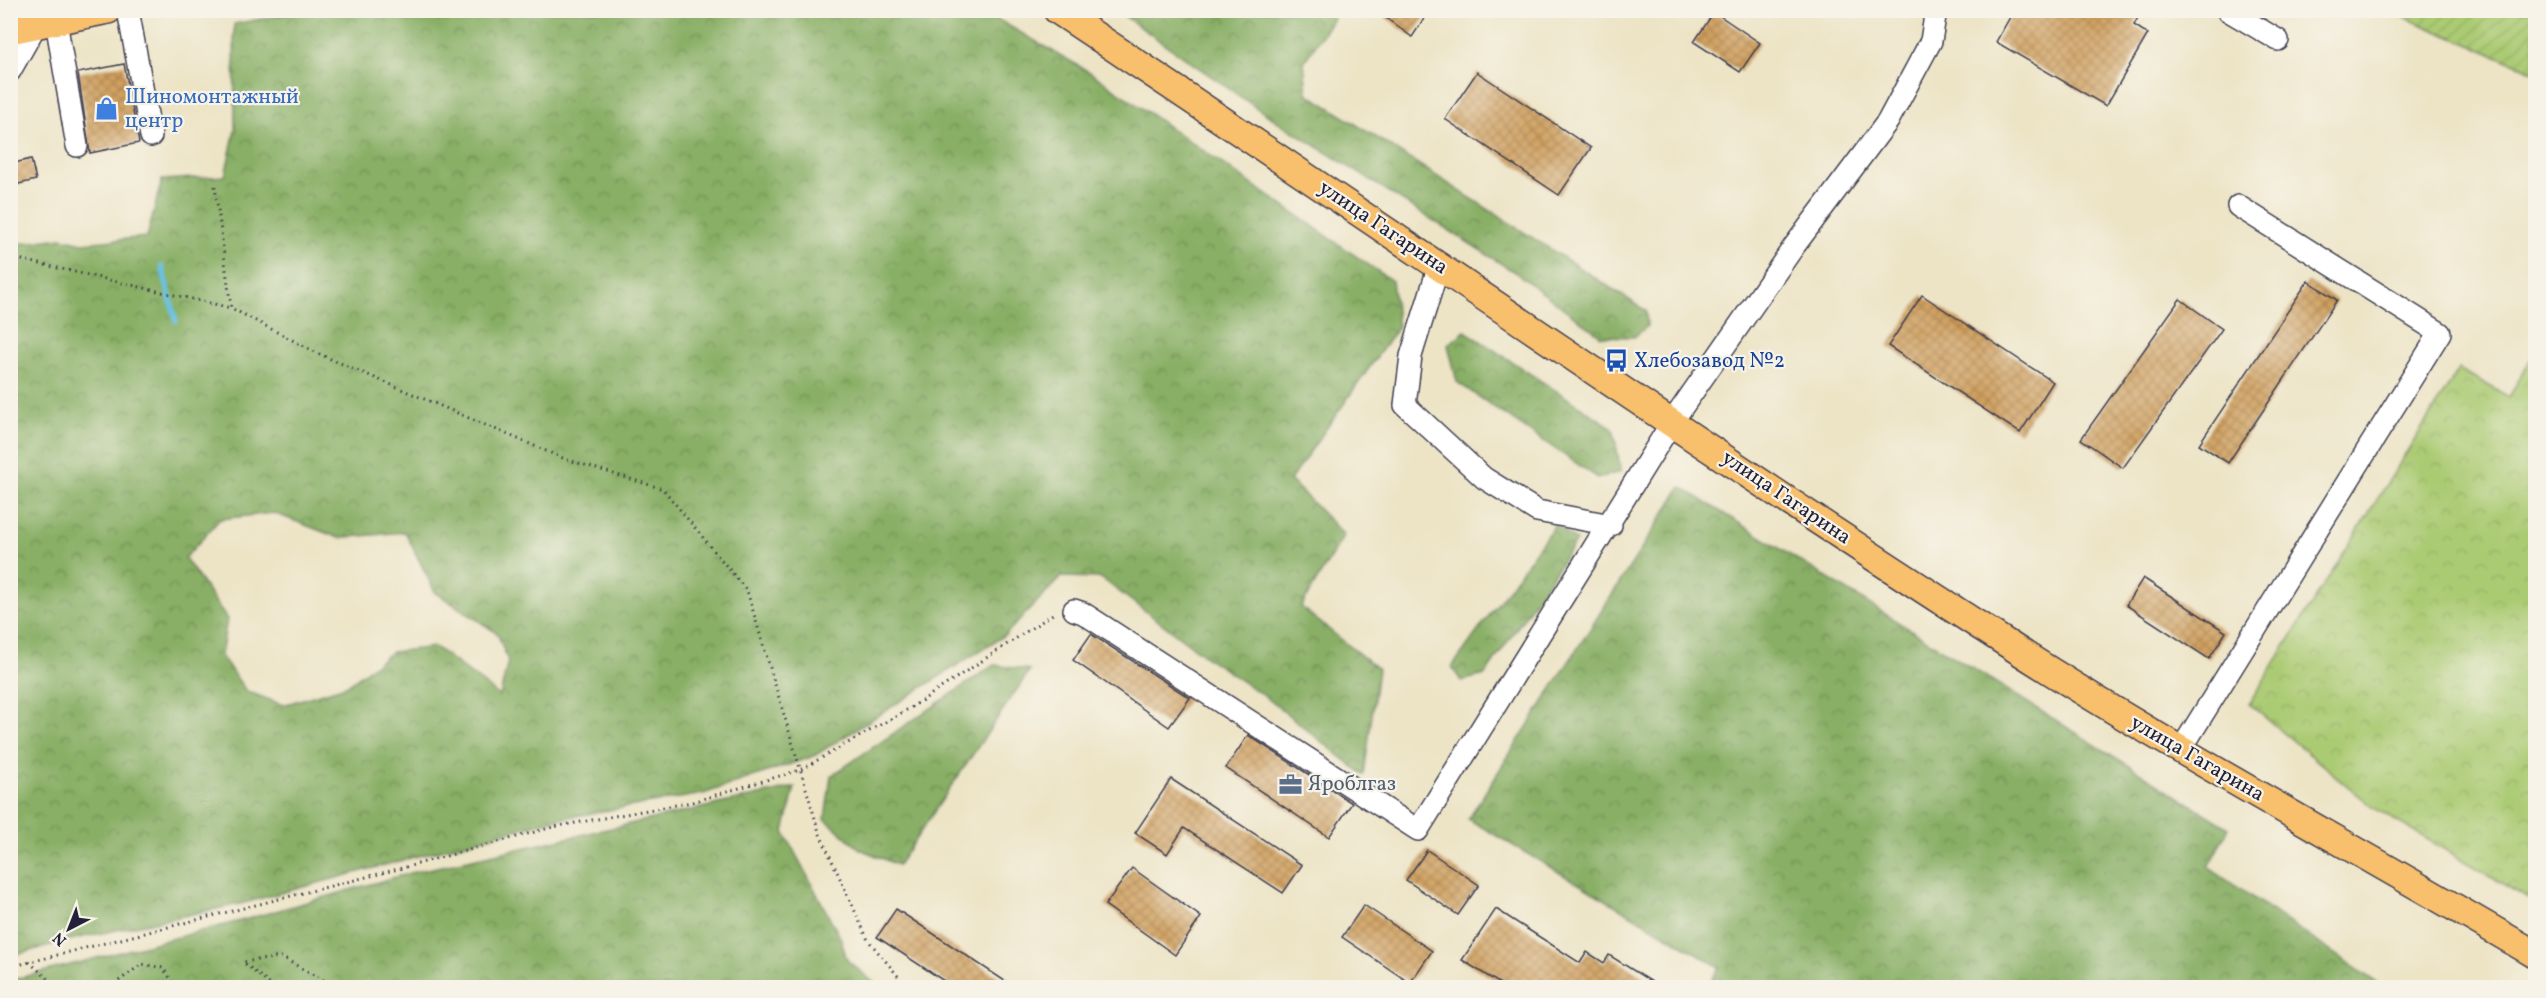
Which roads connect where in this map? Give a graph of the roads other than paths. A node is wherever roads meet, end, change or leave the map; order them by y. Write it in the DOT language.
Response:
graph roads {
  1 [pos="108,10"];
  2 [pos="128,10"];
  3 [pos="1057,10"];
  4 [pos="1936,10"];
  5 [pos="2227,10"];
  6 [pos="34,25"];
  7 [pos="2278,39"];
  8 [pos="10,71"];
  9 [pos="151,136"];
  10 [pos="77,146"];
  11 [pos="2238,207"];
  12 [pos="1439,265"];
  13 [pos="1672,422"];
  14 [pos="1611,525"];
  15 [pos="1068,608"];
  16 [pos="2180,751"];
  17 [pos="2535,955"];
  1 -- 6 [label="main road"];
  2 -- 9 [label="street"];
  3 -- 12 [label="main road, улица Гагарина"];
  4 -- 13 [label="street"];
  5 -- 7 [label="street"];
  6 -- 8 [label="street"];
  6 -- 10 [label="street"];
  11 -- 16 [label="street"];
  12 -- 13 [label="main road, улица Гагарина"];
  12 -- 14 [label="street"];
  13 -- 14 [label="street"];
  13 -- 16 [label="main road, улица Гагарина"];
  14 -- 15 [label="street"];
  16 -- 17 [label="main road, улица Гагарина"];
}
